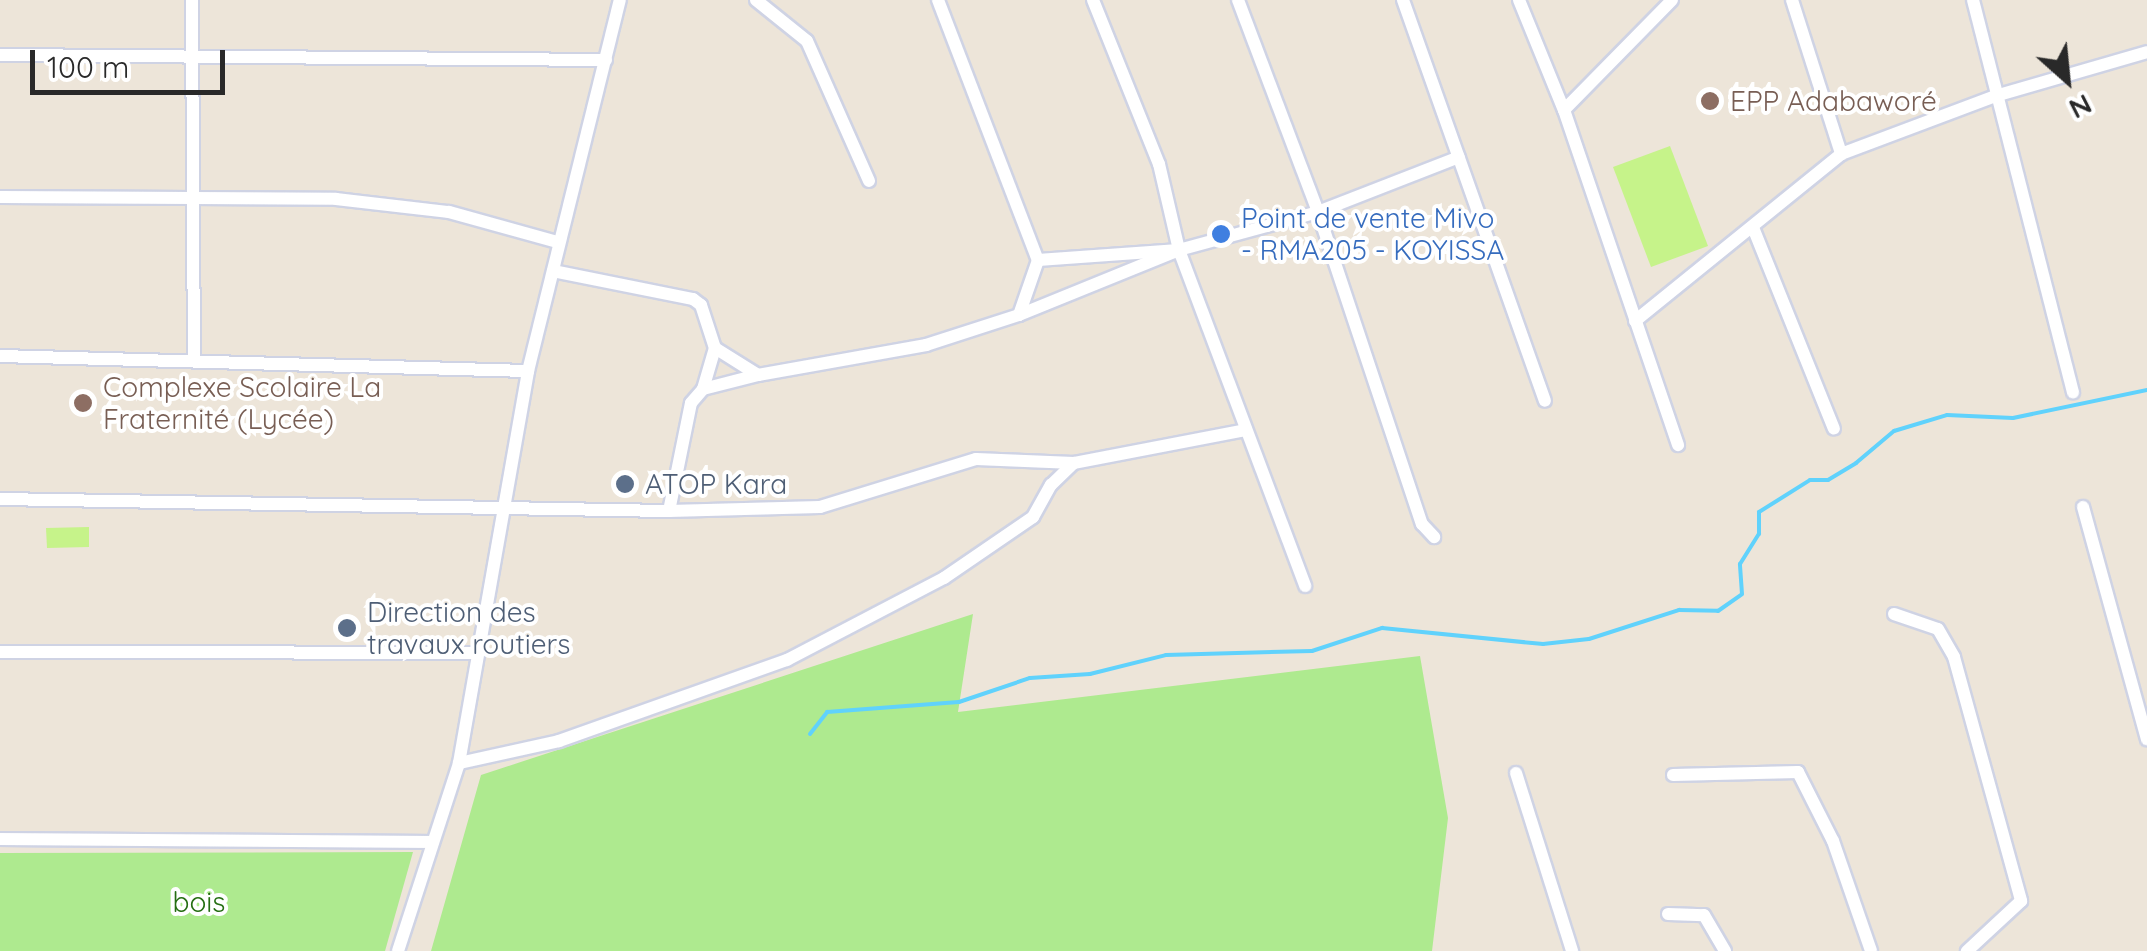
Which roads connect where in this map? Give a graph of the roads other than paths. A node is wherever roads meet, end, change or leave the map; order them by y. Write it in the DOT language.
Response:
graph roads {
  1 [pos="192,0"];
  2 [pos="620,0"];
  3 [pos="756,0"];
  4 [pos="938,0"];
  5 [pos="1093,0"];
  6 [pos="1238,0"];
  7 [pos="1519,0"];
  8 [pos="1672,0"];
  9 [pos="1792,0"];
  10 [pos="1973,0"];
  11 [pos="1405,1"];
  12 [pos="2147,52"];
  13 [pos="0,54"];
  14 [pos="193,55"];
  15 [pos="606,60"];
  16 [pos="1995,96"];
  17 [pos="1564,110"];
  18 [pos="1840,154"];
  19 [pos="1459,157"];
  20 [pos="868,181"];
  21 [pos="0,197"];
  22 [pos="193,198"];
  23 [pos="1318,212"];
  24 [pos="1754,230"];
  25 [pos="557,242"];
  26 [pos="1179,250"];
  27 [pos="1038,260"];
  28 [pos="553,271"];
  29 [pos="1019,316"];
  30 [pos="1635,321"];
  31 [pos="715,348"];
  32 [pos="0,356"];
  33 [pos="194,360"];
  34 [pos="528,371"];
  35 [pos="758,375"];
  36 [pos="702,389"];
  37 [pos="2073,392"];
  38 [pos="1545,401"];
  39 [pos="1834,428"];
  40 [pos="1246,430"];
  41 [pos="1678,445"];
  42 [pos="1074,463"];
  43 [pos="0,499"];
  44 [pos="2083,508"];
  45 [pos="500,509"];
  46 [pos="669,510"];
  47 [pos="1434,537"];
  48 [pos="1305,586"];
  49 [pos="1894,614"];
  50 [pos="0,652"];
  51 [pos="477,653"];
  52 [pos="2147,738"];
  53 [pos="460,763"];
  54 [pos="1516,773"];
  55 [pos="1673,775"];
  56 [pos="0,839"];
  57 [pos="430,842"];
  58 [pos="1668,914"];
  59 [pos="398,951"];
  60 [pos="1572,951"];
  61 [pos="1725,951"];
  62 [pos="1871,951"];
  63 [pos="1967,951"];
  1 -- 14 [label="street"];
  2 -- 15 [label="street"];
  3 -- 20 [label="street"];
  4 -- 27 [label="street"];
  5 -- 26 [label="street"];
  6 -- 23 [label="street"];
  7 -- 17 [label="street"];
  8 -- 17 [label="street"];
  9 -- 18 [label="street"];
  10 -- 16 [label="street"];
  11 -- 19 [label="street"];
  12 -- 16 [label="street"];
  13 -- 14 [label="street"];
  14 -- 15 [label="street"];
  14 -- 22 [label="street"];
  15 -- 25 [label="street"];
  16 -- 18 [label="street"];
  16 -- 37 [label="street"];
  17 -- 30 [label="street"];
  18 -- 24 [label="street"];
  19 -- 23 [label="street"];
  19 -- 38 [label="street"];
  21 -- 22 [label="street"];
  22 -- 25 [label="street"];
  22 -- 33 [label="street"];
  23 -- 26 [label="street"];
  23 -- 47 [label="street"];
  24 -- 30 [label="street"];
  24 -- 39 [label="street"];
  25 -- 28 [label="street"];
  26 -- 27 [label="street"];
  26 -- 29 [label="street"];
  26 -- 40 [label="street"];
  27 -- 29 [label="street"];
  28 -- 31 [label="street"];
  28 -- 34 [label="street"];
  29 -- 35 [label="street"];
  30 -- 41 [label="street"];
  31 -- 35 [label="street"];
  31 -- 36 [label="street"];
  32 -- 33 [label="street"];
  33 -- 34 [label="street"];
  34 -- 45 [label="street"];
  35 -- 36 [label="street"];
  36 -- 46 [label="street"];
  40 -- 42 [label="street"];
  40 -- 48 [label="street"];
  42 -- 46 [label="street"];
  42 -- 53 [label="street"];
  43 -- 45 [label="street"];
  44 -- 52 [label="street"];
  45 -- 46 [label="street"];
  45 -- 51 [label="street"];
  49 -- 63 [label="street"];
  50 -- 51 [label="street"];
  51 -- 53 [label="street"];
  53 -- 57 [label="street"];
  54 -- 60 [label="street"];
  55 -- 62 [label="street"];
  56 -- 57 [label="street"];
  57 -- 59 [label="street"];
  58 -- 61 [label="street"];
}
